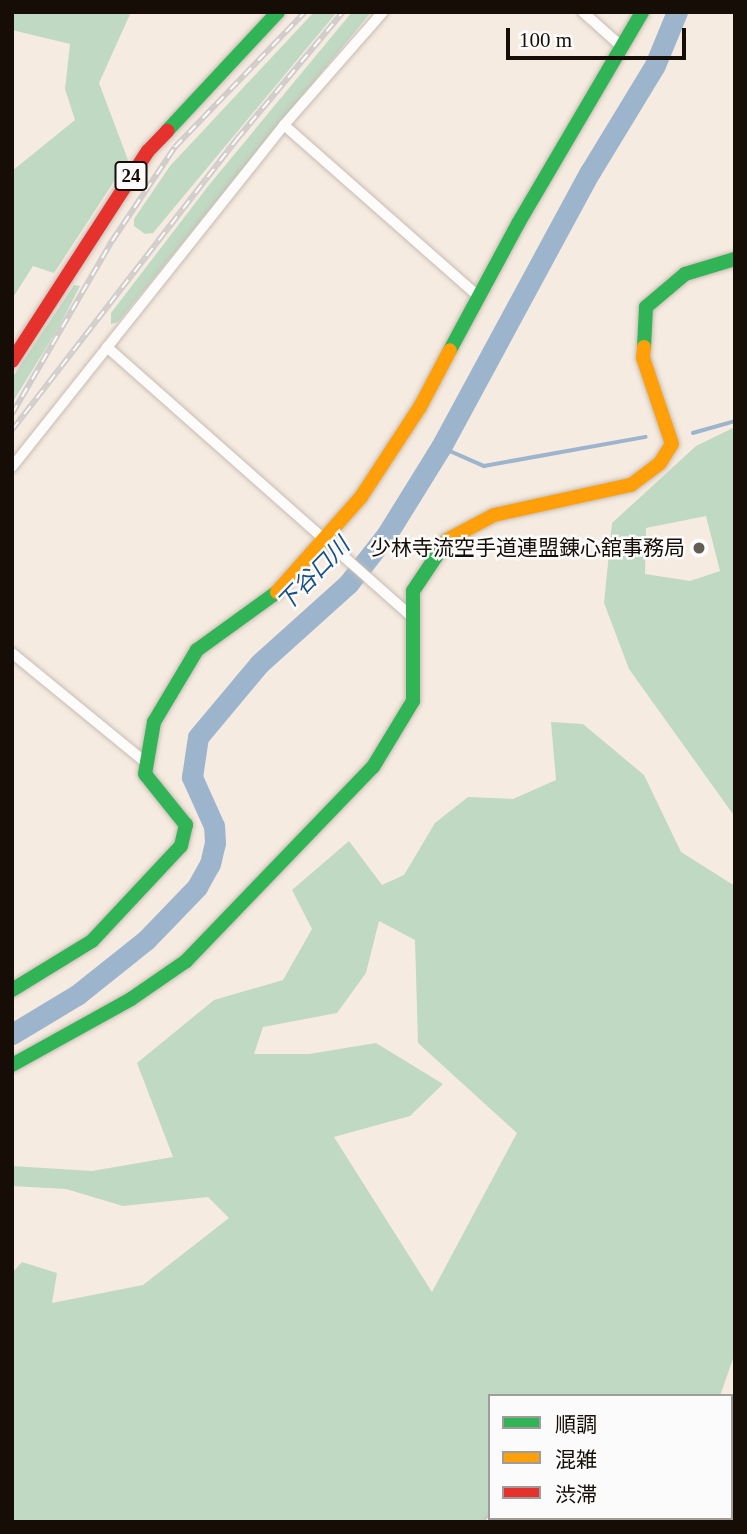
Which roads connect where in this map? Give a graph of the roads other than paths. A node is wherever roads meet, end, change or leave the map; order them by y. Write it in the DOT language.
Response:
graph roads {
  1 [pos="278,12"];
  2 [pos="383,12"];
  3 [pos="583,12"];
  4 [pos="642,12"];
  5 [pos="622,47"];
  6 [pos="284,125"];
  7 [pos="735,259"];
  8 [pos="478,296"];
  9 [pos="107,347"];
  10 [pos="12,361"];
  11 [pos="12,467"];
  12 [pos="330,546"];
  13 [pos="410,615"];
  14 [pos="12,653"];
  15 [pos="145,762"];
  16 [pos="12,989"];
  17 [pos="12,1065"];
  1 -- 10 [label="street, 24"];
  2 -- 6 [label="street"];
  3 -- 5 [label="street"];
  4 -- 5 [label="street"];
  5 -- 8 [label="street"];
  6 -- 8 [label="street"];
  6 -- 9 [label="street"];
  7 -- 13 [label="street"];
  8 -- 12 [label="street"];
  9 -- 11 [label="street"];
  9 -- 12 [label="street"];
  12 -- 13 [label="street"];
  12 -- 15 [label="street"];
  13 -- 17 [label="street"];
  14 -- 15 [label="street"];
  15 -- 16 [label="street"];
}
